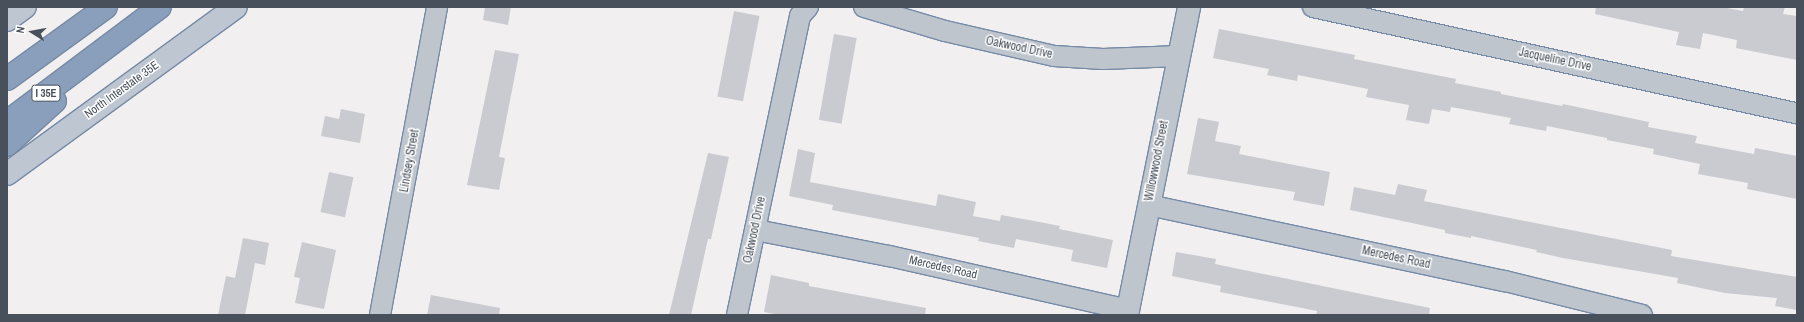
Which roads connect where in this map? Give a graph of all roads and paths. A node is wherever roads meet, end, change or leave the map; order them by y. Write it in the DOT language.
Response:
graph roads {
  1 [pos="25,7"];
  2 [pos="106,7"];
  3 [pos="160,7"];
  4 [pos="236,7"];
  5 [pos="437,7"];
  6 [pos="808,7"];
  7 [pos="864,7"];
  8 [pos="1189,7"];
  9 [pos="1313,7"];
  10 [pos="7,20"];
  11 [pos="1179,56"];
  12 [pos="85,64"];
  13 [pos="7,79"];
  14 [pos="1797,113"];
  15 [pos="7,122"];
  16 [pos="7,145"];
  17 [pos="7,174"];
  18 [pos="1149,205"];
  19 [pos="756,230"];
  20 [pos="1128,312"];
  21 [pos="380,315"];
  22 [pos="737,315"];
  23 [pos="1642,315"];
  1 -- 10 [label="main road"];
  2 -- 13 [label="highway"];
  3 -- 12 [label="highway, I 35E"];
  4 -- 17 [label="main road, North Interstate 35E"];
  5 -- 21 [label="street, Lindsey Street"];
  6 -- 19 [label="street, Oakwood Drive"];
  7 -- 11 [label="street, Oakwood Drive"];
  8 -- 11 [label="street, Willowwood Street"];
  9 -- 14 [label="street, Jacqueline Drive"];
  11 -- 18 [label="street, Willowwood Street"];
  12 -- 15 [label="highway, I 35E"];
  12 -- 16 [label="highway"];
  18 -- 20 [label="street, Willowwood Street"];
  18 -- 23 [label="street, Mercedes Road"];
  19 -- 20 [label="street, Mercedes Road"];
  19 -- 22 [label="street, Oakwood Drive"];
}
